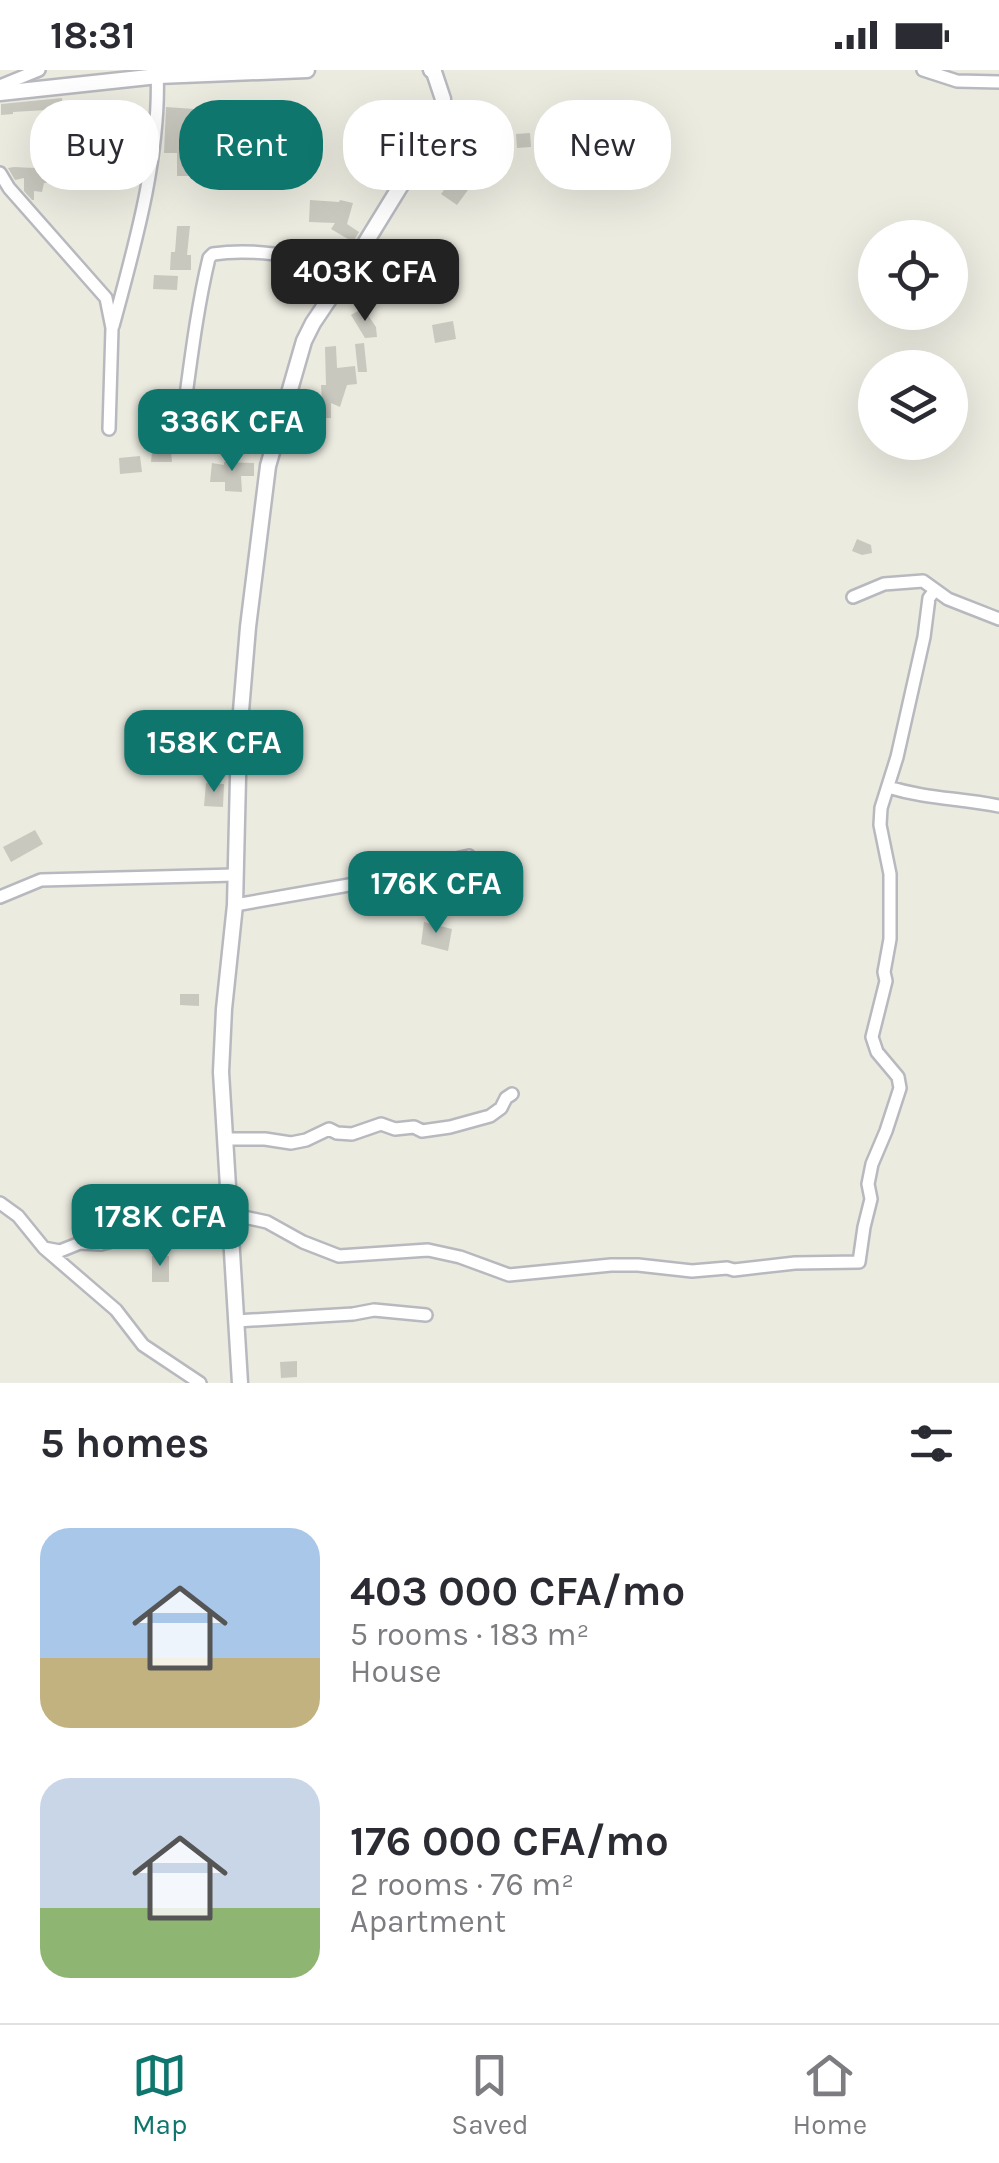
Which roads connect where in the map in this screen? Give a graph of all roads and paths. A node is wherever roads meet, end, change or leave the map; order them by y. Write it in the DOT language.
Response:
graph roads {
  1 [pos="39,70"];
  2 [pos="307,70"];
  3 [pos="431,70"];
  4 [pos="924,70"];
  5 [pos="157,73"];
  6 [pos="23,74"];
  7 [pos="999,82"];
  8 [pos="0,89"];
  9 [pos="0,173"];
  10 [pos="350,268"];
  11 [pos="112,328"];
  12 [pos="278,428"];
  13 [pos="108,429"];
  14 [pos="935,590"];
  15 [pos="853,597"];
  16 [pos="999,619"];
  17 [pos="888,787"];
  18 [pos="999,806"];
  19 [pos="469,856"];
  20 [pos="236,875"];
  21 [pos="0,897"];
  22 [pos="235,905"];
  23 [pos="512,1094"];
  24 [pos="226,1139"];
  25 [pos="0,1203"];
  26 [pos="230,1214"];
  27 [pos="44,1248"];
  28 [pos="426,1315"];
  29 [pos="236,1320"];
  30 [pos="200,1383"];
  31 [pos="240,1383"];
  1 -- 6 [label="street"];
  2 -- 5 [label="street"];
  3 -- 10 [label="street"];
  4 -- 7 [label="street"];
  5 -- 8 [label="street"];
  5 -- 11 [label="street"];
  6 -- 8 [label="street"];
  9 -- 11 [label="street"];
  10 -- 12 [label="street"];
  10 -- 12 [label="street"];
  11 -- 13 [label="street"];
  12 -- 20 [label="street"];
  14 -- 15 [label="street"];
  14 -- 16 [label="street"];
  14 -- 17 [label="street"];
  17 -- 18 [label="street"];
  17 -- 26 [label="street"];
  19 -- 22 [label="street"];
  20 -- 21 [label="street"];
  20 -- 22 [label="street"];
  22 -- 24 [label="street"];
  23 -- 24 [label="street"];
  24 -- 26 [label="street"];
  25 -- 27 [label="street"];
  26 -- 27 [label="street"];
  26 -- 29 [label="street"];
  27 -- 30 [label="street"];
  28 -- 29 [label="street"];
  29 -- 31 [label="street"];
}
